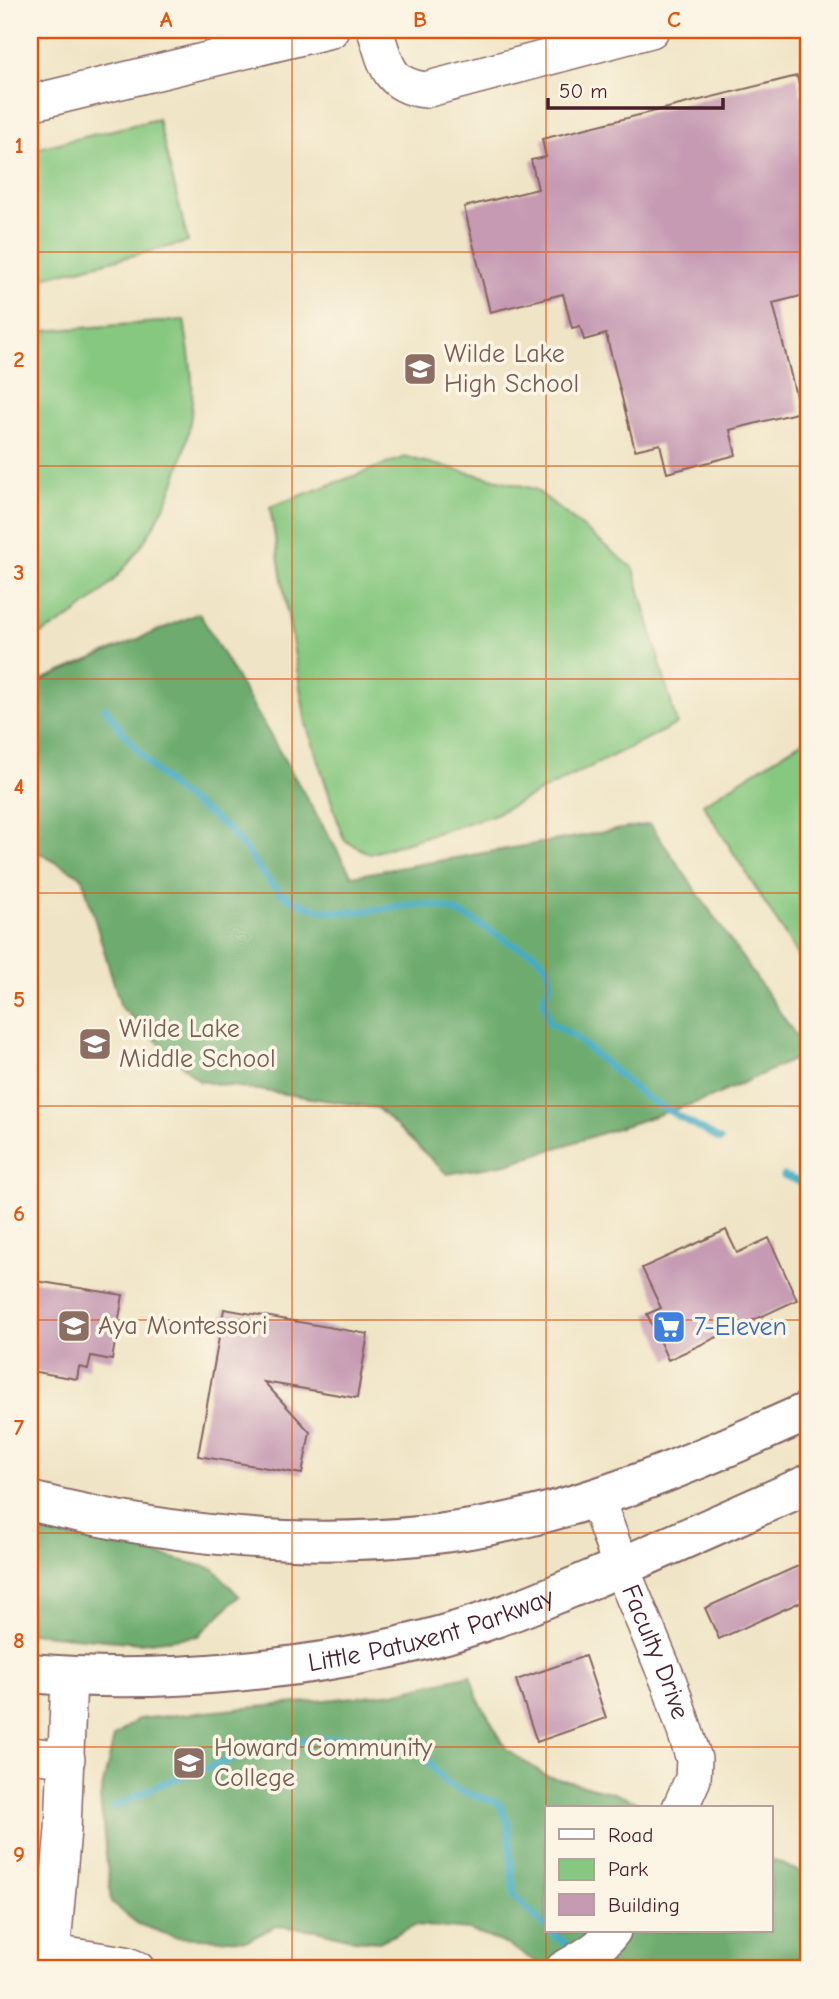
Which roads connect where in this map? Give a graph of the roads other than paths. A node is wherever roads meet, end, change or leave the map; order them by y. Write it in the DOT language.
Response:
graph roads {
  1 [pos="331,30"];
  2 [pos="375,30"];
  3 [pos="651,30"];
  4 [pos="30,103"];
  5 [pos="809,1411"];
  6 [pos="809,1483"];
  7 [pos="596,1497"];
  8 [pos="30,1501"];
  9 [pos="621,1567"];
  10 [pos="30,1673"];
  11 [pos="69,1677"];
  12 [pos="30,1755"];
  13 [pos="66,1759"];
  14 [pos="681,1806"];
  15 [pos="612,1932"];
  16 [pos="52,1961"];
  17 [pos="137,1969"];
  18 [pos="563,1969"];
  1 -- 4 [label="street"];
  2 -- 3 [label="street"];
  5 -- 7 [label="main road"];
  6 -- 9 [label="main road, Little Patuxent Parkway"];
  7 -- 8 [label="main road"];
  7 -- 9 [label="street, Faculty Drive"];
  9 -- 11 [label="main road, Little Patuxent Parkway"];
  9 -- 14 [label="street, Faculty Drive"];
  10 -- 11 [label="main road, Little Patuxent Parkway"];
  11 -- 13 [label="street"];
  12 -- 13 [label="street"];
  13 -- 16 [label="street"];
  15 -- 18 [label="street"];
  16 -- 17 [label="street"];
}
